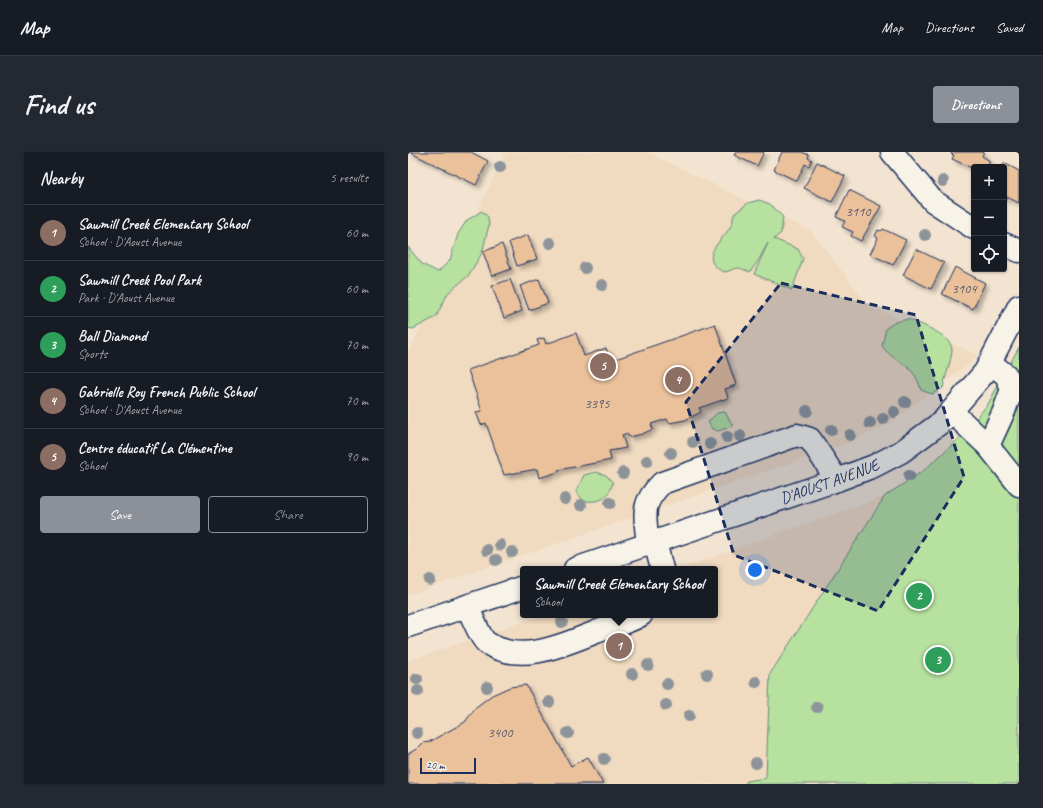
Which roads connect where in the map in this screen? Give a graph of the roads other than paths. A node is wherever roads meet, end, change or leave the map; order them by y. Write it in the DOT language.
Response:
graph roads {
  1 [pos="892,152"];
  2 [pos="971,226"];
  3 [pos="1007,246"];
  4 [pos="1019,252"];
  5 [pos="1019,306"];
  6 [pos="990,363"];
  7 [pos="952,412"];
  8 [pos="988,446"];
  9 [pos="837,480"];
  10 [pos="1019,485"];
  11 [pos="651,543"];
  12 [pos="585,566"];
  13 [pos="661,566"];
  14 [pos="520,588"];
  15 [pos="468,606"];
  16 [pos="635,618"];
  17 [pos="408,626"];
  1 -- 2 [label="street"];
  3 -- 4 [label="street"];
  5 -- 6 [label="street, D'AOUST AVENUE"];
  6 -- 7 [label="street, D'AOUST AVENUE"];
  6 -- 8 [label="street"];
  7 -- 8 [label="street"];
  7 -- 9 [label="street, D'AOUST AVENUE"];
  8 -- 10 [label="street"];
  9 -- 11 [label="street, D'AOUST AVENUE"];
  9 -- 11 [label="street"];
  11 -- 12 [label="street, D'AOUST AVENUE"];
  11 -- 13 [label="street"];
  14 -- 15 [label="street"];
  15 -- 16 [label="street"];
  15 -- 17 [label="street"];
}
